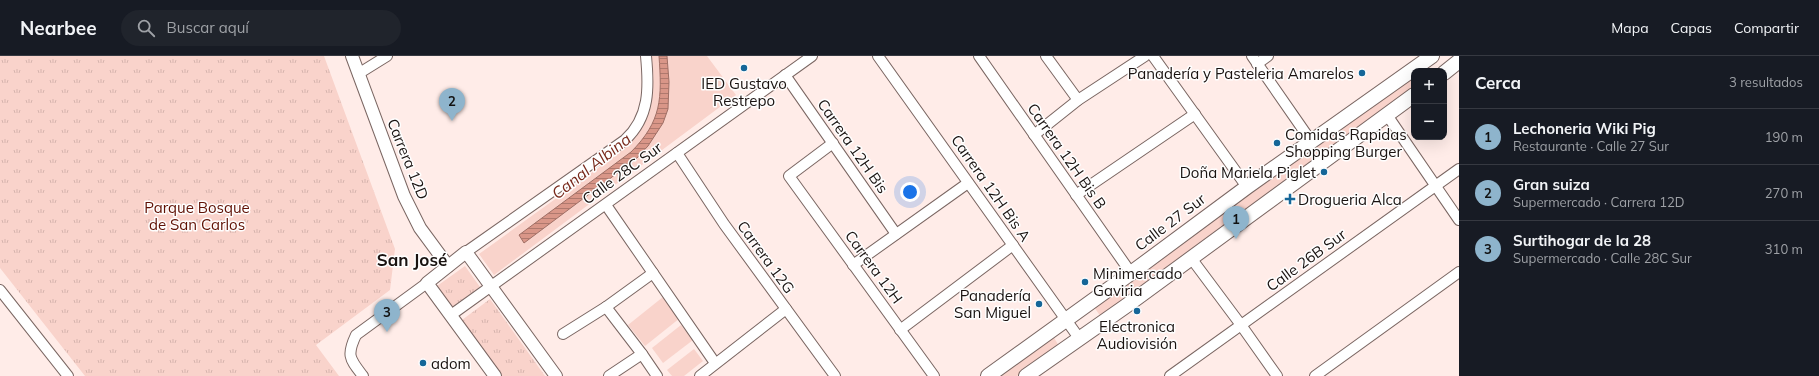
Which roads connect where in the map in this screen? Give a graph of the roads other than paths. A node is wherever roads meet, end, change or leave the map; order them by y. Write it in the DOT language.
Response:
graph roads {
  1 [pos="352,56"];
  2 [pos="387,56"];
  3 [pos="646,56"];
  4 [pos="812,56"];
  5 [pos="878,56"];
  6 [pos="978,56"];
  7 [pos="1046,56"];
  8 [pos="1144,56"];
  9 [pos="1153,56"];
  10 [pos="1268,56"];
  11 [pos="1430,57"];
  12 [pos="1254,60"];
  13 [pos="1459,61"];
  14 [pos="1447,71"];
  15 [pos="358,74"];
  16 [pos="785,75"];
  17 [pos="1411,97"];
  18 [pos="1078,100"];
  19 [pos="1195,114"];
  20 [pos="1387,114"];
  21 [pos="1034,135"];
  22 [pos="1311,142"];
  23 [pos="833,143"];
  24 [pos="677,153"];
  25 [pos="1459,169"];
  26 [pos="968,182"];
  27 [pos="1247,186"];
  28 [pos="1436,186"];
  29 [pos="1076,195"];
  30 [pos="606,205"];
  31 [pos="1459,220"];
  32 [pos="896,234"];
  33 [pos="1013,245"];
  34 [pos="466,252"];
  35 [pos="1191,258"];
  36 [pos="854,265"];
  37 [pos="448,266"];
  38 [pos="1459,272"];
  39 [pos="653,273"];
  40 [pos="1131,273"];
  41 [pos="427,283"];
  42 [pos="490,288"];
  43 [pos="0,290"];
  44 [pos="606,307"];
  45 [pos="786,309"];
  46 [pos="451,315"];
  47 [pos="1066,320"];
  48 [pos="1241,325"];
  49 [pos="900,330"];
  50 [pos="563,334"];
  51 [pos="1079,338"];
  52 [pos="642,354"];
  53 [pos="715,363"];
  54 [pos="832,375"];
  55 [pos="68,376"];
  56 [pos="363,376"];
  57 [pos="495,376"];
  58 [pos="556,376"];
  59 [pos="609,376"];
  60 [pos="657,376"];
  61 [pos="700,376"];
  62 [pos="934,376"];
  63 [pos="988,376"];
  64 [pos="1026,376"];
  65 [pos="1170,376"];
  66 [pos="1276,376"];
  67 [pos="1315,376"];
  1 -- 15 [label="street, Carrera 12D"];
  2 -- 15 [label="street"];
  3 -- 34 [label="street, Calle 28C Sur"];
  4 -- 16 [label="street, Calle 28C Sur"];
  5 -- 26 [label="street, Carrera 12H Bis A"];
  6 -- 21 [label="street, Carrera 12H Bis B"];
  7 -- 18 [label="street"];
  8 -- 18 [label="street"];
  9 -- 19 [label="street"];
  10 -- 12 [label="street"];
  11 -- 22 [label="main road, Calle 27 Sur"];
  12 -- 22 [label="street"];
  13 -- 14 [label="main road"];
  15 -- 37 [label="street, Carrera 12D"];
  16 -- 23 [label="street, Carrera 12H Bis"];
  16 -- 24 [label="street, Calle 28C Sur"];
  17 -- 20 [label="main road"];
  18 -- 21 [label="street"];
  19 -- 27 [label="street"];
  19 -- 29 [label="street"];
  20 -- 28 [label="street"];
  20 -- 35 [label="main road"];
  21 -- 29 [label="street, Carrera 12H Bis B"];
  22 -- 27 [label="main road, Calle 27 Sur"];
  23 -- 32 [label="street, Carrera 12H Bis"];
  23 -- 36 [label="street, Carrera 12H"];
  24 -- 30 [label="street, Calle 28C Sur"];
  24 -- 45 [label="street, Carrera 12G"];
  25 -- 28 [label="street, Calle 26B Sur"];
  26 -- 32 [label="street"];
  26 -- 33 [label="street, Carrera 12H Bis A"];
  27 -- 40 [label="main road, Calle 27 Sur"];
  28 -- 31 [label="street"];
  28 -- 48 [label="street, Calle 26B Sur"];
  29 -- 40 [label="street, Carrera 12H Bis B"];
  30 -- 39 [label="street"];
  30 -- 42 [label="street, Calle 28C Sur"];
  32 -- 36 [label="street"];
  33 -- 47 [label="street, Carrera 12H Bis A"];
  33 -- 49 [label="street"];
  34 -- 37 [label="street, Calle 28C Sur"];
  34 -- 42 [label="street"];
  35 -- 48 [label="street"];
  35 -- 51 [label="main road"];
  36 -- 49 [label="street, Carrera 12H"];
  37 -- 41 [label="street, Calle 28C Sur"];
  38 -- 67 [label="street"];
  39 -- 44 [label="street"];
  39 -- 53 [label="street"];
  40 -- 47 [label="main road, Calle 27 Sur"];
  41 -- 46 [label="street"];
  41 -- 56 [label="street, Calle 28C Sur"];
  42 -- 46 [label="street, Calle 28C Sur"];
  42 -- 58 [label="street"];
  43 -- 55 [label="street"];
  44 -- 50 [label="street"];
  44 -- 52 [label="street"];
  45 -- 53 [label="street"];
  45 -- 54 [label="street, Carrera 12G"];
  46 -- 57 [label="street"];
  47 -- 51 [label="street, Carrera 12H Bis A"];
  47 -- 63 [label="main road, Calle 27 Sur"];
  48 -- 65 [label="street, Calle 26B Sur"];
  48 -- 66 [label="street"];
  49 -- 62 [label="street, Carrera 12H"];
  51 -- 64 [label="main road"];
  52 -- 59 [label="street"];
  52 -- 60 [label="street"];
  53 -- 61 [label="street"];
}
